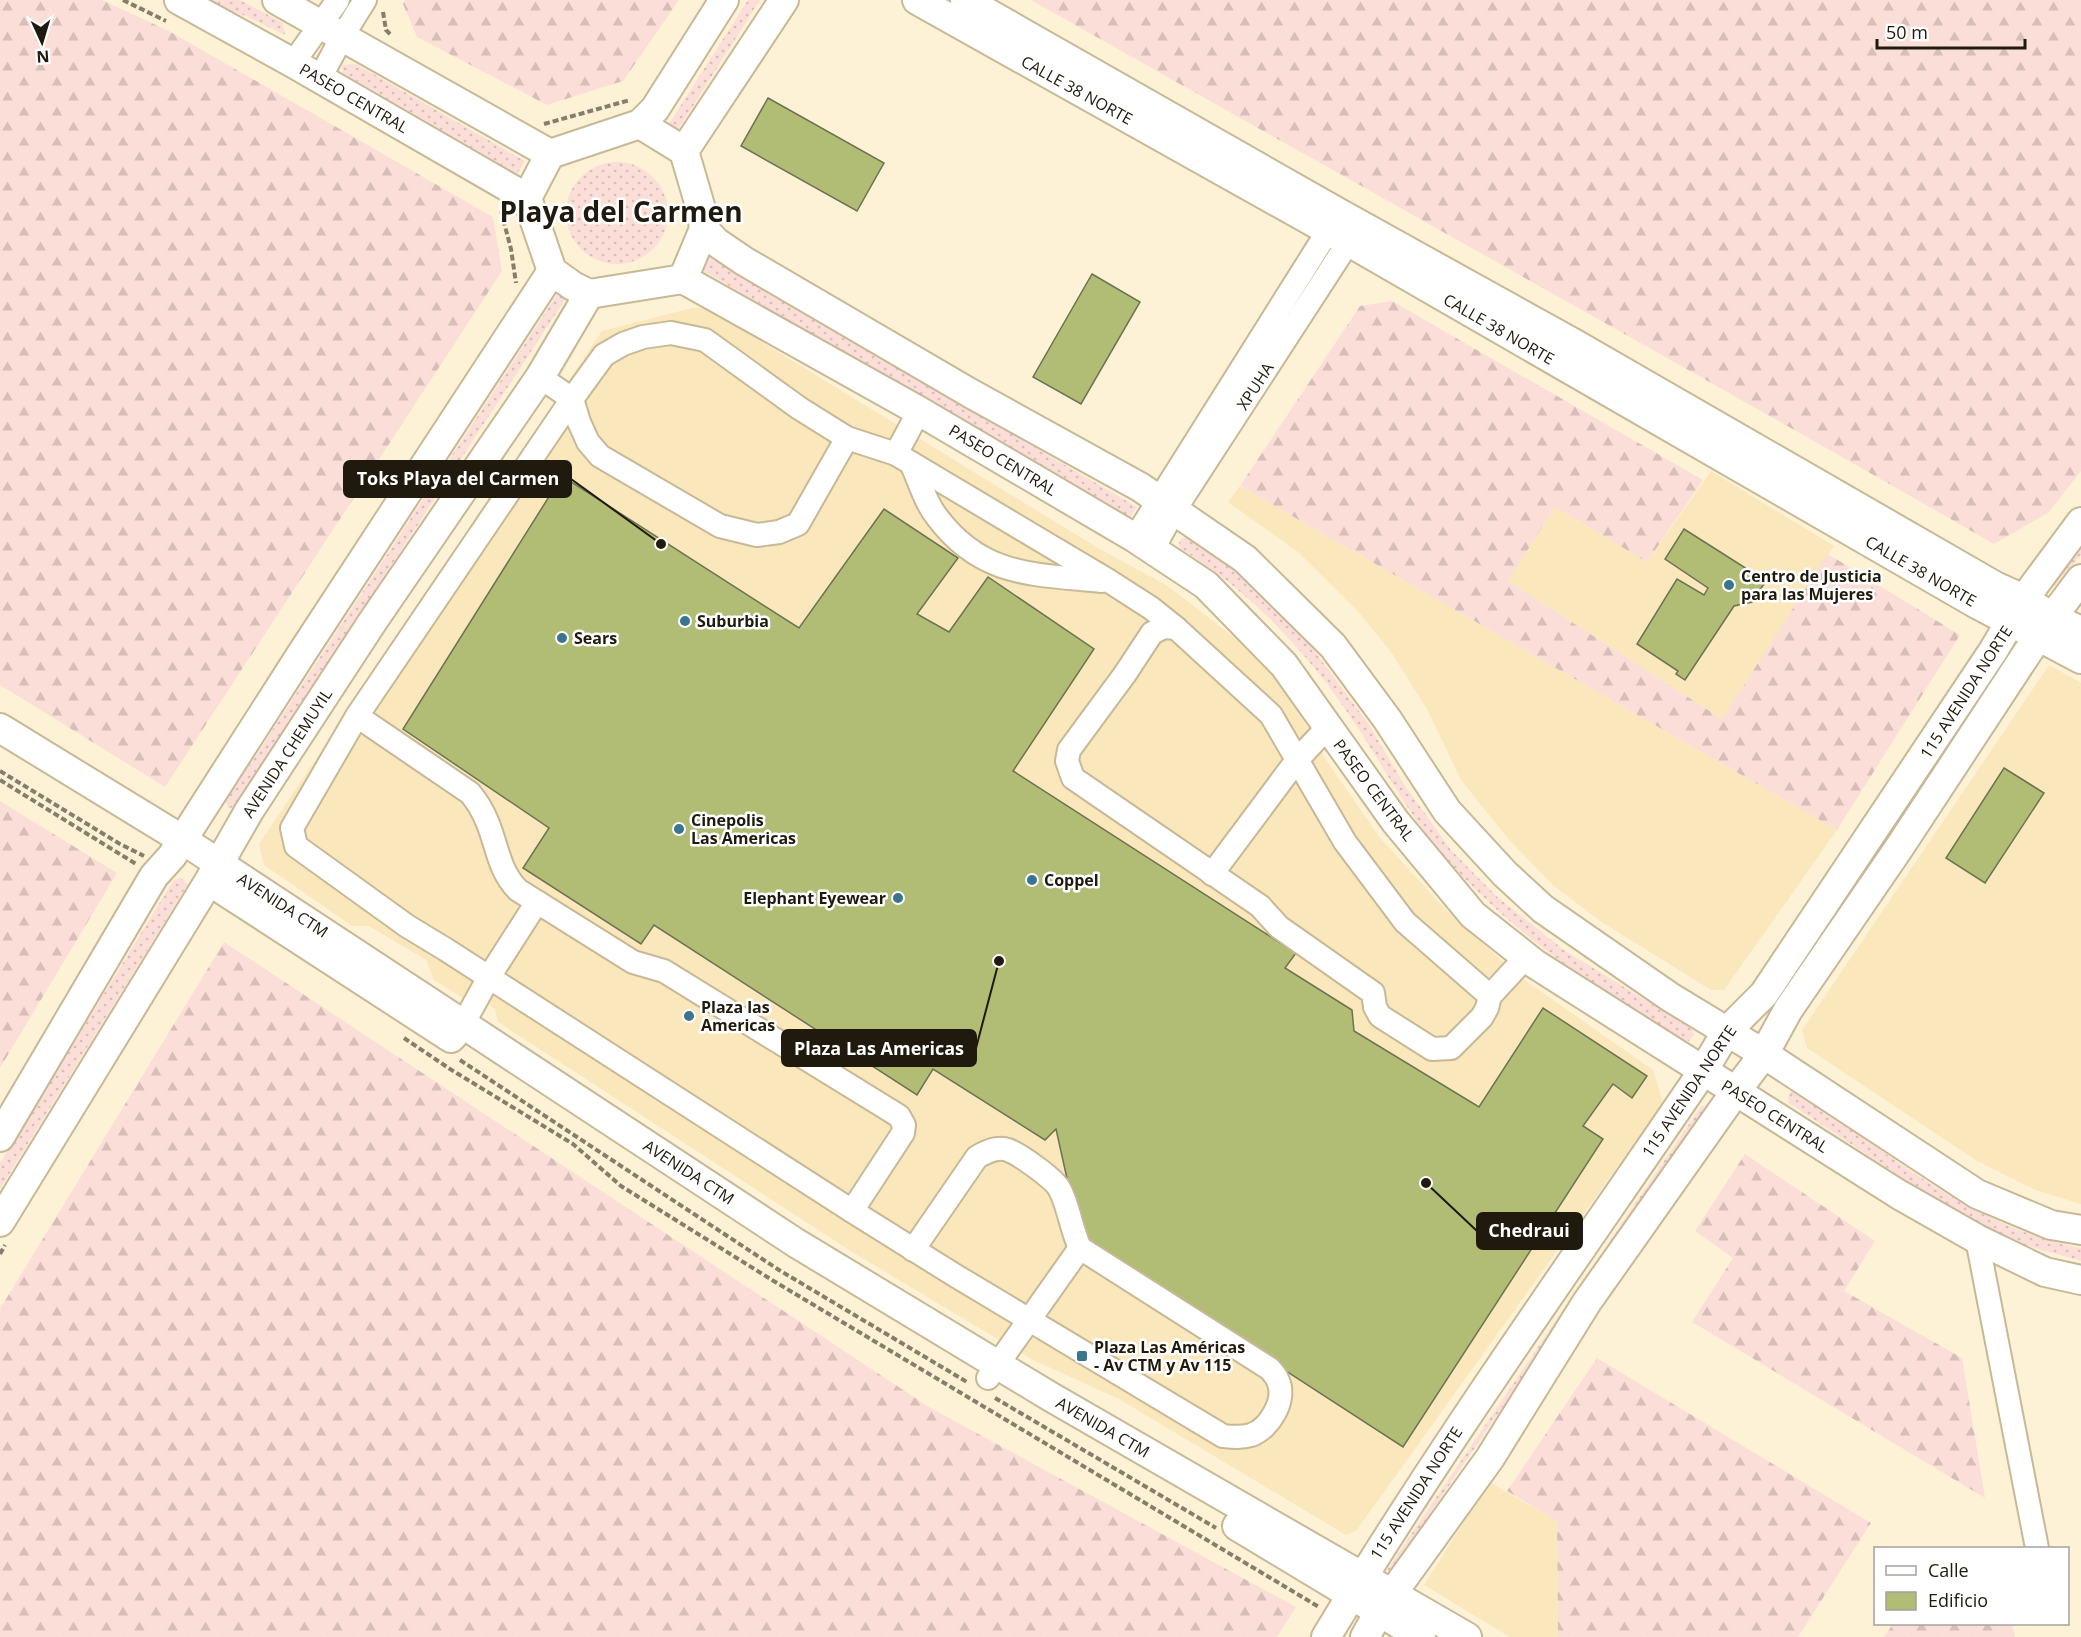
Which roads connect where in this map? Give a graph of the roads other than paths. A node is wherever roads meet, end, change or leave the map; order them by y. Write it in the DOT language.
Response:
graph roads {
  1 [pos="180,0"];
  2 [pos="277,0"];
  3 [pos="338,0"];
  4 [pos="724,0"];
  5 [pos="784,0"];
  6 [pos="917,0"];
  7 [pos="965,0"];
  8 [pos="375,4"];
  9 [pos="332,31"];
  10 [pos="293,63"];
  11 [pos="320,78"];
  12 [pos="639,111"];
  13 [pos="684,151"];
  14 [pos="550,154"];
  15 [pos="527,198"];
  16 [pos="1343,227"];
  17 [pos="704,229"];
  18 [pos="552,271"];
  19 [pos="684,279"];
  20 [pos="590,294"];
  21 [pos="540,377"];
  22 [pos="572,399"];
  23 [pos="919,411"];
  24 [pos="847,438"];
  25 [pos="903,458"];
  26 [pos="1167,505"];
  27 [pos="2081,522"];
  28 [pos="1144,543"];
  29 [pos="2081,579"];
  30 [pos="1109,581"];
  31 [pos="2018,611"];
  32 [pos="2045,626"];
  33 [pos="1176,628"];
  34 [pos="2081,631"];
  35 [pos="2081,659"];
  36 [pos="357,716"];
  37 [pos="1328,727"];
  38 [pos="0,728"];
  39 [pos="0,751"];
  40 [pos="1297,760"];
  41 [pos="168,859"];
  42 [pos="214,873"];
  43 [pos="1212,874"];
  44 [pos="537,902"];
  45 [pos="1526,957"];
  46 [pos="489,978"];
  47 [pos="1490,996"];
  48 [pos="1727,1031"];
  49 [pos="456,1039"];
  50 [pos="1764,1054"];
  51 [pos="1703,1071"];
  52 [pos="1736,1091"];
  53 [pos="0,1137"];
  54 [pos="852,1211"];
  55 [pos="0,1222"];
  56 [pos="2081,1230"];
  57 [pos="1977,1239"];
  58 [pos="1080,1248"];
  59 [pos="913,1250"];
  60 [pos="2081,1281"];
  61 [pos="1030,1320"];
  62 [pos="986,1380"];
  63 [pos="2037,1547"];
  64 [pos="1386,1603"];
  65 [pos="1345,1606"];
  66 [pos="1365,1637"];
  67 [pos="1421,1637"];
  68 [pos="1467,1637"];
  1 -- 10 [label="main road, PASEO CENTRAL"];
  2 -- 9 [label="main road"];
  3 -- 9 [label="street"];
  4 -- 12 [label="main road"];
  5 -- 13 [label="main road"];
  6 -- 16 [label="main road, CALLE 38 NORTE"];
  7 -- 16 [label="main road, CALLE 38 NORTE"];
  8 -- 9 [label="street"];
  9 -- 10 [label="street"];
  9 -- 11 [label="street"];
  9 -- 14 [label="main road"];
  10 -- 11 [label="main road, PASEO CENTRAL"];
  11 -- 15 [label="main road, PASEO CENTRAL"];
  12 -- 13 [label="main road"];
  12 -- 14 [label="main road"];
  13 -- 17 [label="main road"];
  14 -- 15 [label="main road"];
  15 -- 18 [label="main road"];
  16 -- 26 [label="street, XPUHA"];
  16 -- 31 [label="main road, CALLE 38 NORTE"];
  17 -- 19 [label="main road"];
  17 -- 26 [label="main road"];
  18 -- 20 [label="main road"];
  18 -- 41 [label="main road"];
  19 -- 20 [label="main road"];
  19 -- 23 [label="main road, PASEO CENTRAL"];
  20 -- 21 [label="main road, AVENIDA CHEMUYIL"];
  21 -- 22 [label="street"];
  21 -- 42 [label="main road, AVENIDA CHEMUYIL"];
  22 -- 24 [label="street"];
  22 -- 24 [label="street"];
  22 -- 36 [label="street"];
  23 -- 25 [label="street"];
  23 -- 28 [label="main road, PASEO CENTRAL"];
  24 -- 25 [label="street"];
  25 -- 30 [label="street"];
  25 -- 30 [label="street"];
  26 -- 28 [label="street, XPUHA"];
  26 -- 48 [label="main road"];
  27 -- 31 [label="main road, 115 AVENIDA NORTE"];
  28 -- 37 [label="main road, PASEO CENTRAL"];
  29 -- 32 [label="main road, 115 AVENIDA NORTE"];
  30 -- 33 [label="street"];
  31 -- 32 [label="main road, CALLE 38 NORTE"];
  31 -- 48 [label="main road, 115 AVENIDA NORTE"];
  32 -- 34 [label="main road, CALLE 38 NORTE"];
  32 -- 35 [label="main road, CALLE 38 NORTE"];
  32 -- 50 [label="main road, 115 AVENIDA NORTE"];
  33 -- 40 [label="street"];
  33 -- 43 [label="street"];
  36 -- 44 [label="street"];
  36 -- 46 [label="street"];
  37 -- 40 [label="street"];
  37 -- 45 [label="main road, PASEO CENTRAL"];
  38 -- 41 [label="main road, AVENIDA CTM"];
  39 -- 41 [label="main road, AVENIDA CTM"];
  40 -- 43 [label="street"];
  40 -- 47 [label="street"];
  41 -- 42 [label="main road, AVENIDA CTM"];
  41 -- 53 [label="main road"];
  42 -- 49 [label="main road, AVENIDA CTM"];
  42 -- 55 [label="main road, AVENIDA CHEMUYIL"];
  43 -- 47 [label="street"];
  44 -- 46 [label="street"];
  44 -- 54 [label="street"];
  45 -- 47 [label="street"];
  45 -- 51 [label="main road, PASEO CENTRAL"];
  46 -- 49 [label="street"];
  46 -- 54 [label="street"];
  48 -- 50 [label="main road"];
  48 -- 51 [label="main road, 115 AVENIDA NORTE"];
  49 -- 62 [label="main road, AVENIDA CTM"];
  50 -- 52 [label="main road, 115 AVENIDA NORTE"];
  50 -- 56 [label="main road"];
  51 -- 52 [label="main road, PASEO CENTRAL"];
  51 -- 65 [label="main road, 115 AVENIDA NORTE"];
  52 -- 57 [label="main road, PASEO CENTRAL"];
  52 -- 64 [label="main road"];
  54 -- 59 [label="street"];
  57 -- 60 [label="main road, PASEO CENTRAL"];
  57 -- 63 [label="street"];
  58 -- 59 [label="street"];
  58 -- 61 [label="street"];
  58 -- 61 [label="street"];
  59 -- 61 [label="street"];
  61 -- 62 [label="street"];
  62 -- 65 [label="main road, AVENIDA CTM"];
  64 -- 65 [label="main road, AVENIDA CTM"];
  64 -- 66 [label="main road"];
  64 -- 67 [label="main road"];
  64 -- 68 [label="main road"];
}
